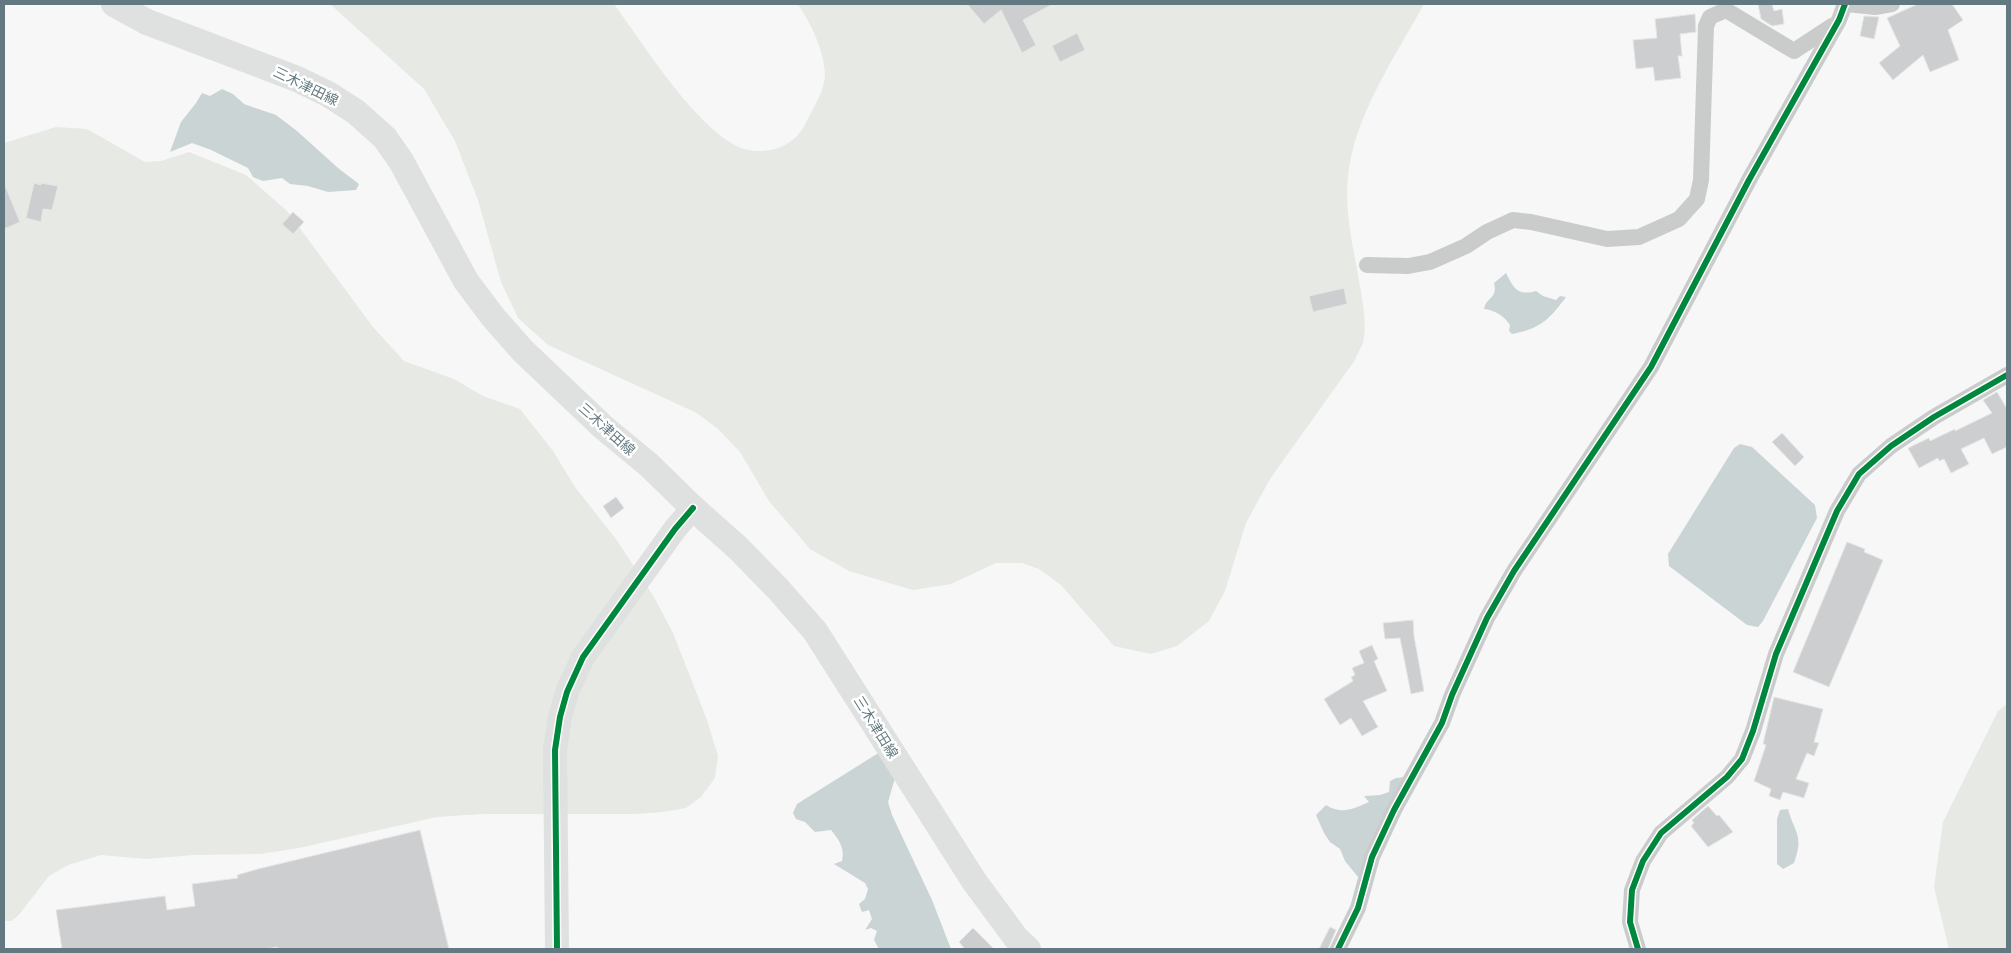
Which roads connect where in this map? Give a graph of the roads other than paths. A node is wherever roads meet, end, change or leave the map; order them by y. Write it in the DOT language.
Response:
graph roads {
  1 [pos="114,4"];
  2 [pos="1846,4"];
  3 [pos="1892,4"];
  4 [pos="1839,20"];
  5 [pos="1367,265"];
  6 [pos="2007,375"];
  7 [pos="692,508"];
  8 [pos="557,949"];
  9 [pos="1028,949"];
  10 [pos="1338,949"];
  11 [pos="1638,949"];
  1 -- 7 [label="main road, 三木津田線"];
  2 -- 3 [label="street"];
  2 -- 4 [label="street"];
  4 -- 5 [label="street"];
  4 -- 10 [label="street"];
  6 -- 11 [label="street"];
  7 -- 8 [label="street"];
  7 -- 9 [label="main road, 三木津田線"];
}
